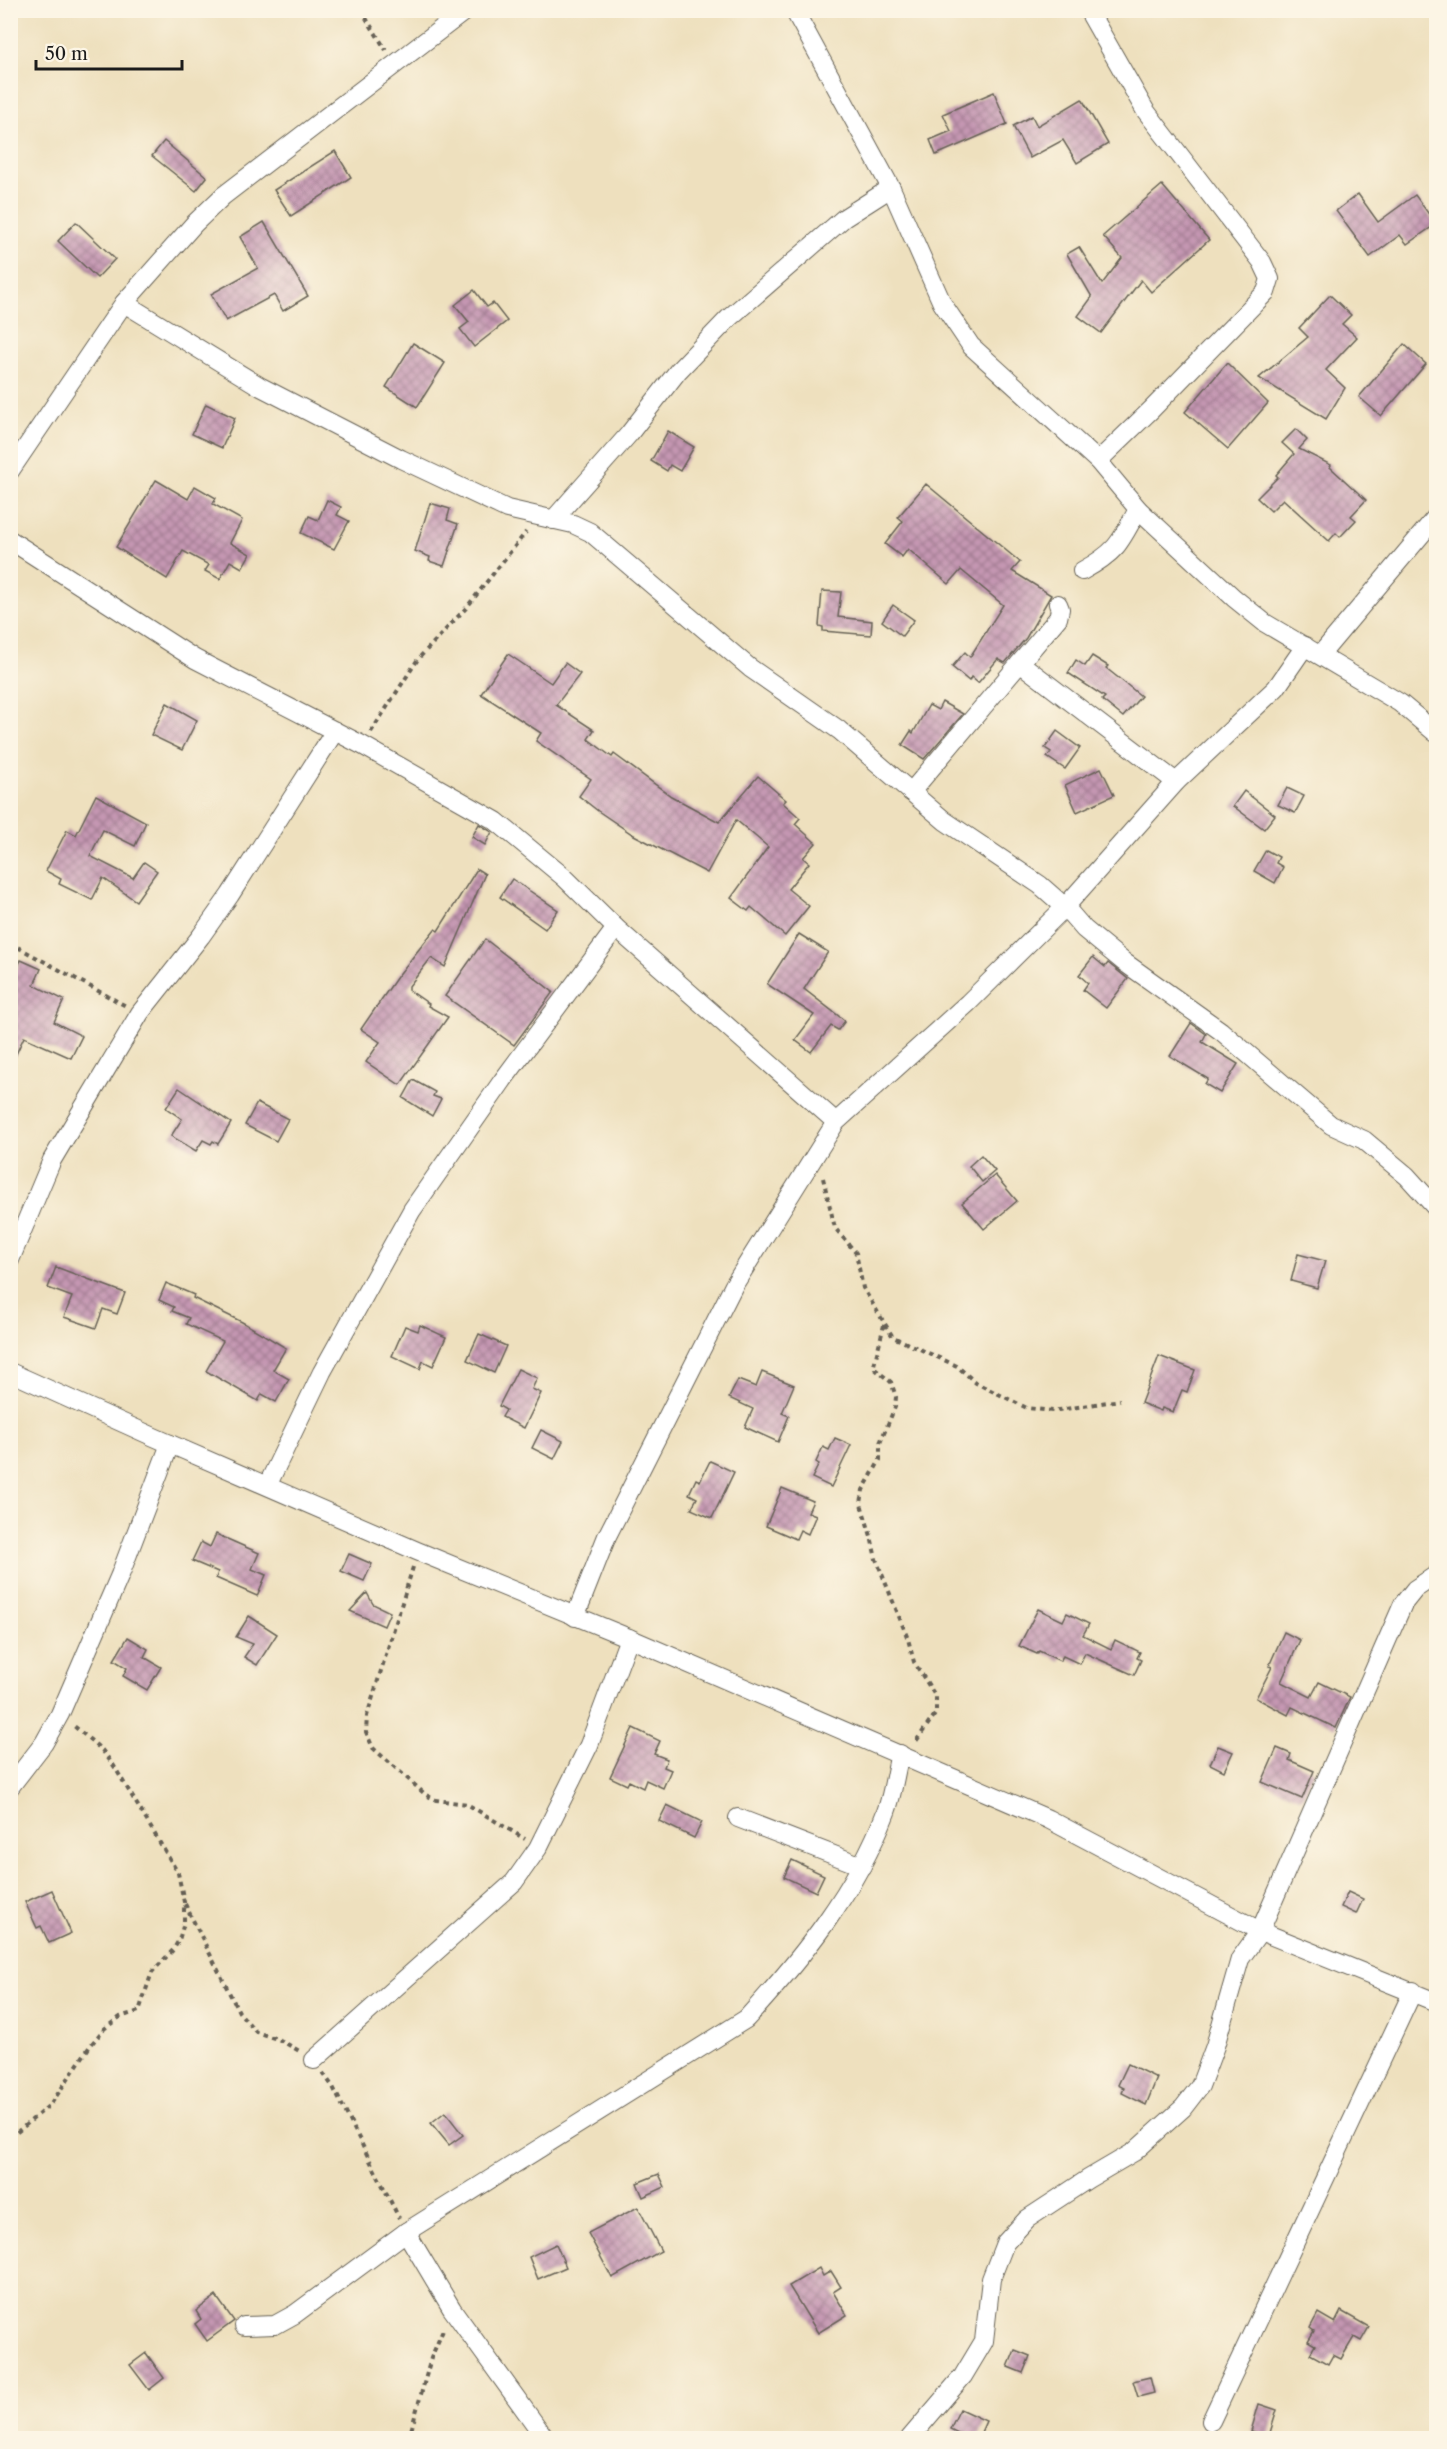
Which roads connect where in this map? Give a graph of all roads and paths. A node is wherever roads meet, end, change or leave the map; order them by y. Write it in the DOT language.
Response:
graph roads {
  1 [pos="361,10"];
  2 [pos="466,10"];
  3 [pos="794,10"];
  4 [pos="1088,10"];
  5 [pos="396,66"];
  6 [pos="891,188"];
  7 [pos="124,303"];
  8 [pos="1098,461"];
  9 [pos="10,471"];
  10 [pos="1138,509"];
  11 [pos="1437,517"];
  12 [pos="545,519"];
  13 [pos="10,540"];
  14 [pos="1082,572"];
  15 [pos="1058,604"];
  16 [pos="1313,650"];
  17 [pos="1020,663"];
  18 [pos="335,731"];
  19 [pos="1437,733"];
  20 [pos="362,745"];
  21 [pos="1176,782"];
  22 [pos="911,792"];
  23 [pos="1065,907"];
  24 [pos="616,928"];
  25 [pos="10,943"];
  26 [pos="140,1013"];
  27 [pos="836,1122"];
  28 [pos="821,1146"];
  29 [pos="1437,1208"];
  30 [pos="10,1260"];
  31 [pos="884,1325"];
  32 [pos="10,1372"];
  33 [pos="1120,1400"];
  34 [pos="170,1444"];
  35 [pos="268,1484"];
  36 [pos="417,1551"];
  37 [pos="1437,1575"];
  38 [pos="574,1617"];
  39 [pos="629,1638"];
  40 [pos="60,1714"];
  41 [pos="902,1755"];
  42 [pos="10,1787"];
  43 [pos="738,1818"];
  44 [pos="538,1848"];
  45 [pos="862,1866"];
  46 [pos="1260,1931"];
  47 [pos="1413,1991"];
  48 [pos="1437,2002"];
  49 [pos="314,2060"];
  50 [pos="10,2138"];
  51 [pos="406,2232"];
  52 [pos="452,2309"];
  53 [pos="244,2326"];
  54 [pos="1210,2421"];
  55 [pos="409,2439"];
  56 [pos="545,2439"];
  57 [pos="910,2439"];
  1 -- 5 [label="path"];
  2 -- 5 [label="street"];
  3 -- 6 [label="street"];
  4 -- 8 [label="street"];
  5 -- 7 [label="street"];
  6 -- 8 [label="street"];
  6 -- 12 [label="street"];
  7 -- 9 [label="street"];
  7 -- 12 [label="street"];
  8 -- 10 [label="street"];
  10 -- 14 [label="street"];
  10 -- 16 [label="street"];
  11 -- 16 [label="street"];
  12 -- 20 [label="path"];
  12 -- 22 [label="street"];
  13 -- 18 [label="street"];
  15 -- 17 [label="street"];
  16 -- 19 [label="street"];
  16 -- 21 [label="street"];
  17 -- 21 [label="street"];
  17 -- 22 [label="street"];
  18 -- 20 [label="street"];
  18 -- 26 [label="street"];
  20 -- 24 [label="street"];
  21 -- 23 [label="street"];
  22 -- 23 [label="street"];
  23 -- 27 [label="street"];
  23 -- 29 [label="street"];
  24 -- 27 [label="street"];
  24 -- 35 [label="street"];
  25 -- 26 [label="path"];
  26 -- 30 [label="street"];
  27 -- 28 [label="street"];
  28 -- 31 [label="path"];
  28 -- 38 [label="street"];
  31 -- 33 [label="path"];
  31 -- 41 [label="path"];
  32 -- 34 [label="street"];
  34 -- 35 [label="street"];
  34 -- 40 [label="street"];
  35 -- 36 [label="street"];
  36 -- 38 [label="street"];
  36 -- 44 [label="path"];
  37 -- 46 [label="street"];
  38 -- 39 [label="street"];
  39 -- 41 [label="street"];
  39 -- 44 [label="street"];
  40 -- 42 [label="street"];
  40 -- 50 [label="path"];
  41 -- 45 [label="street"];
  41 -- 46 [label="street"];
  43 -- 45 [label="street"];
  44 -- 49 [label="street"];
  45 -- 51 [label="street"];
  46 -- 47 [label="street"];
  46 -- 57 [label="street"];
  47 -- 48 [label="street"];
  47 -- 54 [label="street"];
  51 -- 52 [label="street"];
  51 -- 53 [label="street"];
  52 -- 55 [label="path"];
  52 -- 56 [label="street"];
}
